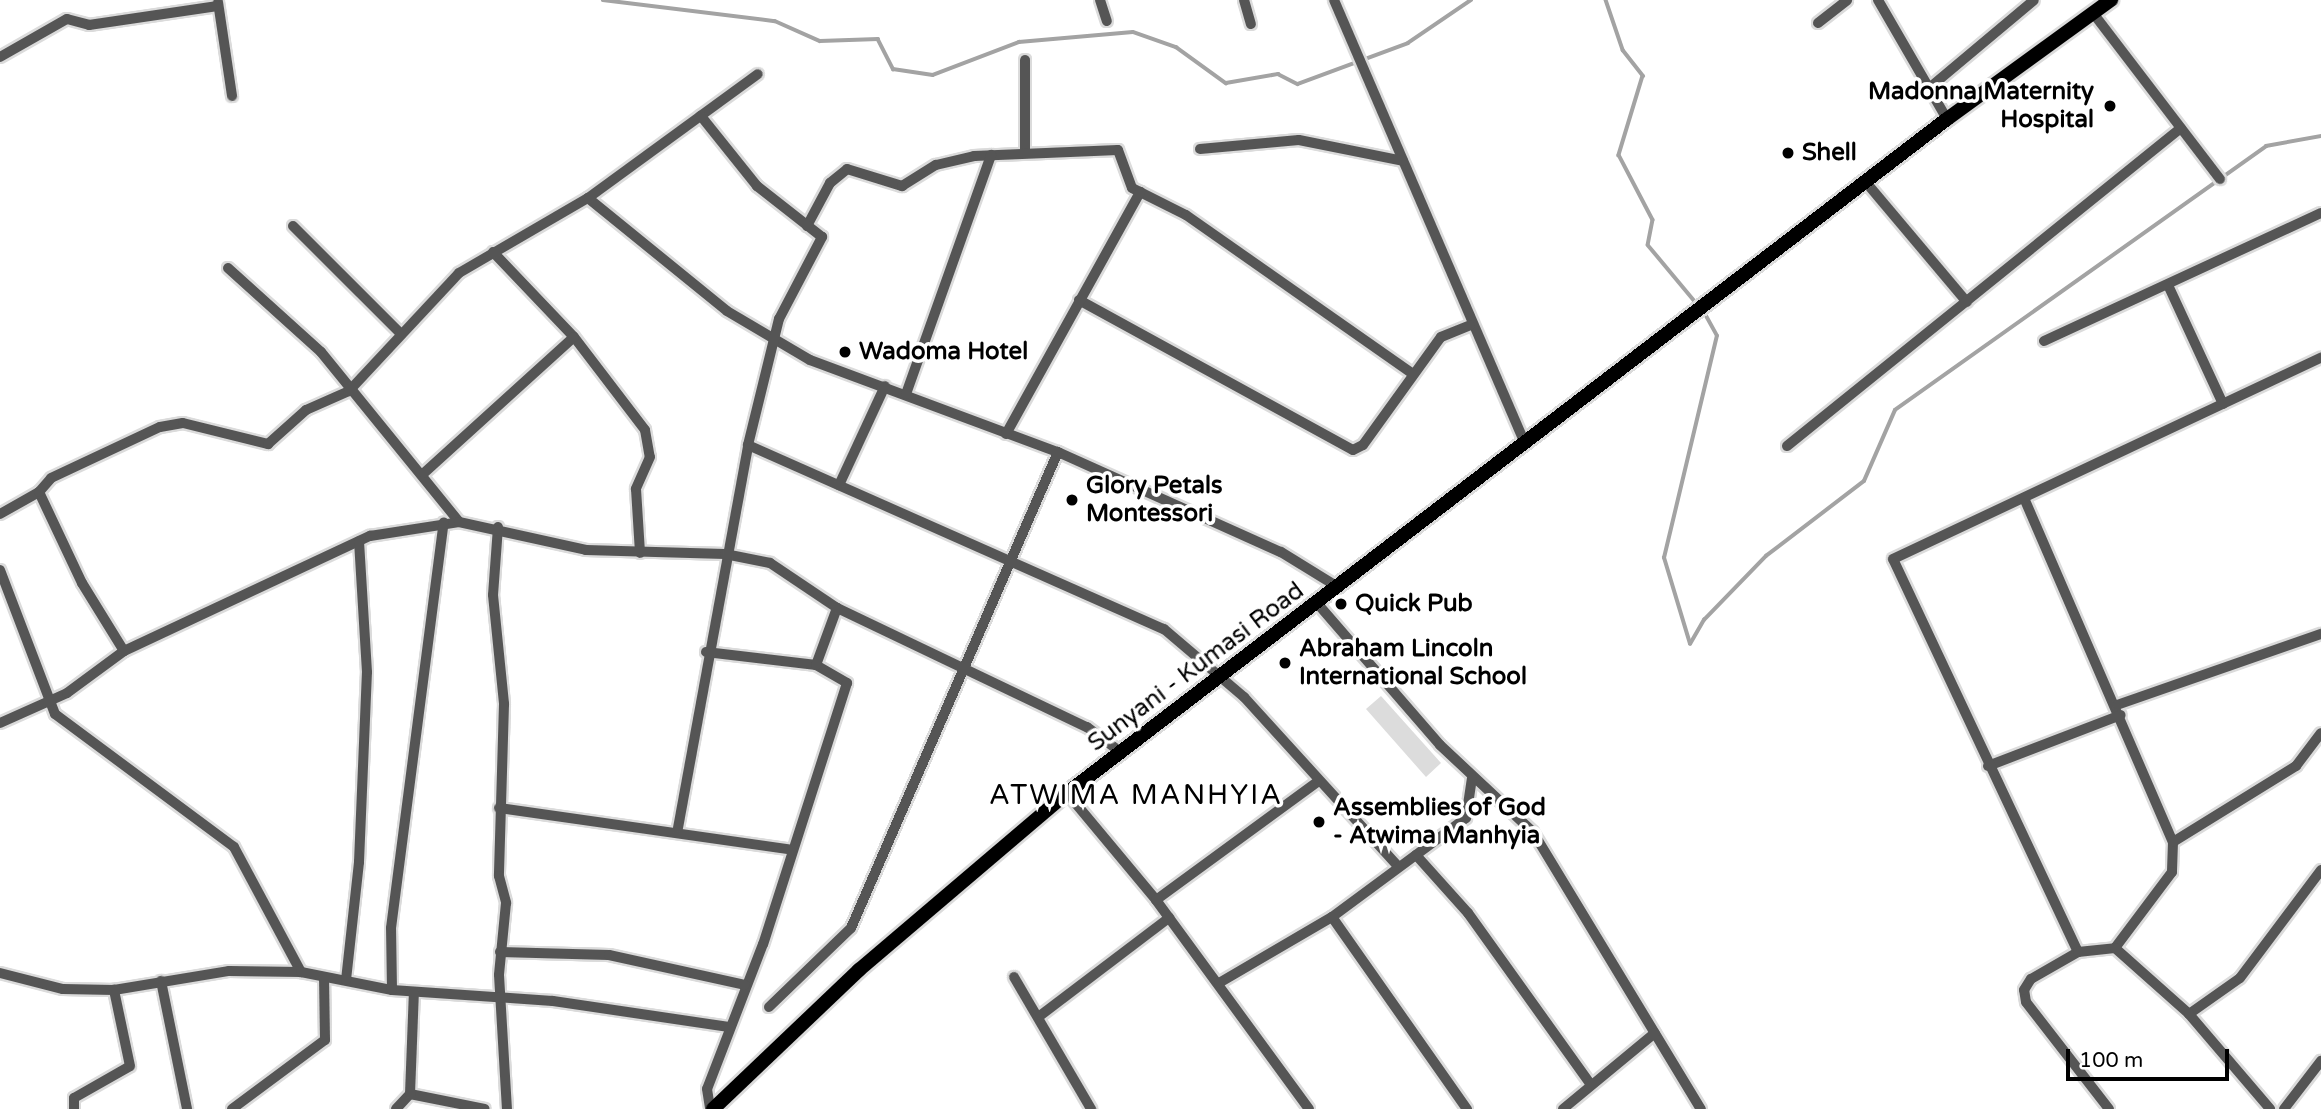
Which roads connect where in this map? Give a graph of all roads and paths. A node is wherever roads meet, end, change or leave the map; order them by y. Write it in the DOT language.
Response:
graph roads {
  1 [pos="1100,0"];
  2 [pos="1244,0"];
  3 [pos="1334,0"];
  4 [pos="1847,0"];
  5 [pos="1878,0"];
  6 [pos="2034,0"];
  7 [pos="2111,0"];
  8 [pos="218,3"];
  9 [pos="2093,13"];
  10 [pos="1107,21"];
  11 [pos="1818,23"];
  12 [pos="1251,24"];
  13 [pos="0,57"];
  14 [pos="1025,60"];
  15 [pos="758,74"];
  16 [pos="1928,89"];
  17 [pos="232,96"];
  18 [pos="701,116"];
  19 [pos="1947,119"];
  20 [pos="2181,128"];
  21 [pos="1200,149"];
  22 [pos="1025,153"];
  23 [pos="991,155"];
  24 [pos="1403,161"];
  25 [pos="2220,179"];
  26 [pos="1865,181"];
  27 [pos="1140,192"];
  28 [pos="588,198"];
  29 [pos="2321,213"];
  30 [pos="293,226"];
  31 [pos="807,226"];
  32 [pos="493,253"];
  33 [pos="228,268"];
  34 [pos="2168,285"];
  35 [pos="1079,300"];
  36 [pos="1967,302"];
  37 [pos="1470,325"];
  38 [pos="400,332"];
  39 [pos="574,338"];
  40 [pos="2044,341"];
  41 [pos="778,344"];
  42 [pos="2321,358"];
  43 [pos="1412,373"];
  44 [pos="885,386"];
  45 [pos="349,391"];
  46 [pos="906,394"];
  47 [pos="2223,404"];
  48 [pos="1006,434"];
  49 [pos="1525,444"];
  50 [pos="748,445"];
  51 [pos="1787,446"];
  52 [pos="1058,452"];
  53 [pos="424,473"];
  54 [pos="839,485"];
  55 [pos="39,492"];
  56 [pos="2024,498"];
  57 [pos="0,514"];
  58 [pos="444,522"];
  59 [pos="459,522"];
  60 [pos="498,527"];
  61 [pos="359,541"];
  62 [pos="640,552"];
  63 [pos="725,554"];
  64 [pos="1010,562"];
  65 [pos="0,570"];
  66 [pos="1338,587"];
  67 [pos="1317,603"];
  68 [pos="837,608"];
  69 [pos="2321,634"];
  70 [pos="124,650"];
  71 [pos="706,652"];
  72 [pos="816,665"];
  73 [pos="965,666"];
  74 [pos="1223,677"];
  75 [pos="48,702"];
  76 [pos="2119,710"];
  77 [pos="0,723"];
  78 [pos="2321,733"];
  79 [pos="1122,753"];
  80 [pos="1988,766"];
  81 [pos="1472,778"];
  82 [pos="1317,782"];
  83 [pos="1067,793"];
  84 [pos="499,808"];
  85 [pos="678,828"];
  86 [pos="2173,842"];
  87 [pos="789,849"];
  88 [pos="1416,855"];
  89 [pos="1398,866"];
  90 [pos="2321,870"];
  91 [pos="1156,900"];
  92 [pos="1332,917"];
  93 [pos="1169,918"];
  94 [pos="2115,948"];
  95 [pos="499,952"];
  96 [pos="2078,952"];
  97 [pos="301,972"];
  98 [pos="0,973"];
  99 [pos="1014,976"];
  100 [pos="324,977"];
  101 [pos="346,980"];
  102 [pos="161,981"];
  103 [pos="1219,983"];
  104 [pos="745,985"];
  105 [pos="114,990"];
  106 [pos="393,990"];
  107 [pos="414,992"];
  108 [pos="501,997"];
  109 [pos="769,1007"];
  110 [pos="2189,1014"];
  111 [pos="1041,1015"];
  112 [pos="729,1027"];
  113 [pos="1655,1033"];
  114 [pos="2321,1061"];
  115 [pos="1591,1085"];
  116 [pos="410,1094"];
  117 [pos="74,1109"];
  118 [pos="187,1109"];
  119 [pos="232,1109"];
  120 [pos="396,1109"];
  121 [pos="485,1109"];
  122 [pos="507,1109"];
  123 [pos="712,1109"];
  124 [pos="1091,1109"];
  125 [pos="1310,1109"];
  126 [pos="1467,1109"];
  127 [pos="1563,1109"];
  128 [pos="1701,1109"];
  129 [pos="2109,1109"];
  130 [pos="2270,1109"];
  131 [pos="2284,1109"];
  1 -- 10 [label="street"];
  2 -- 12 [label="street"];
  3 -- 24 [label="street"];
  4 -- 11 [label="street"];
  5 -- 16 [label="street"];
  6 -- 16 [label="street"];
  7 -- 9 [label="main road"];
  8 -- 13 [label="street"];
  8 -- 17 [label="street"];
  9 -- 19 [label="main road"];
  9 -- 20 [label="street"];
  14 -- 22 [label="street"];
  15 -- 18 [label="street"];
  16 -- 19 [label="street"];
  18 -- 28 [label="street"];
  18 -- 31 [label="street"];
  19 -- 26 [label="main road"];
  20 -- 25 [label="street"];
  20 -- 36 [label="street"];
  21 -- 24 [label="street"];
  22 -- 23 [label="street"];
  22 -- 27 [label="street"];
  23 -- 31 [label="street"];
  23 -- 46 [label="street"];
  24 -- 37 [label="street"];
  26 -- 36 [label="street"];
  26 -- 49 [label="main road, Sunyani - Kumasi Road"];
  27 -- 35 [label="street"];
  27 -- 43 [label="street"];
  28 -- 32 [label="street"];
  28 -- 41 [label="street"];
  29 -- 34 [label="street"];
  30 -- 38 [label="street"];
  31 -- 41 [label="street"];
  32 -- 38 [label="street"];
  32 -- 39 [label="street"];
  33 -- 45 [label="street"];
  34 -- 40 [label="street"];
  34 -- 47 [label="street"];
  35 -- 43 [label="street"];
  35 -- 48 [label="street"];
  36 -- 51 [label="street"];
  37 -- 43 [label="street"];
  37 -- 49 [label="street"];
  38 -- 45 [label="street"];
  39 -- 53 [label="street"];
  39 -- 62 [label="street"];
  41 -- 44 [label="street"];
  41 -- 50 [label="street"];
  42 -- 47 [label="street"];
  44 -- 46 [label="street"];
  44 -- 54 [label="street"];
  45 -- 53 [label="street"];
  45 -- 55 [label="street"];
  46 -- 48 [label="street"];
  47 -- 56 [label="street"];
  48 -- 52 [label="street"];
  49 -- 66 [label="main road, Sunyani - Kumasi Road"];
  50 -- 54 [label="street"];
  50 -- 63 [label="street"];
  52 -- 64 [label="street"];
  52 -- 66 [label="street"];
  53 -- 59 [label="street"];
  54 -- 64 [label="street"];
  55 -- 57 [label="street"];
  55 -- 70 [label="street"];
  56 -- 76 [label="street"];
  56 -- 80 [label="street"];
  58 -- 59 [label="street"];
  58 -- 61 [label="street"];
  58 -- 106 [label="street"];
  59 -- 60 [label="street"];
  60 -- 62 [label="street"];
  60 -- 84 [label="street"];
  61 -- 70 [label="street"];
  61 -- 101 [label="street"];
  62 -- 63 [label="street"];
  63 -- 68 [label="street"];
  63 -- 71 [label="street"];
  64 -- 73 [label="street"];
  64 -- 74 [label="street"];
  65 -- 75 [label="street"];
  66 -- 67 [label="main road, Sunyani - Kumasi Road"];
  67 -- 74 [label="main road, Sunyani - Kumasi Road"];
  67 -- 81 [label="street"];
  68 -- 72 [label="street"];
  68 -- 73 [label="street"];
  69 -- 76 [label="street"];
  70 -- 75 [label="street"];
  71 -- 72 [label="street"];
  71 -- 85 [label="street"];
  72 -- 87 [label="street"];
  73 -- 79 [label="street"];
  73 -- 109 [label="street"];
  74 -- 79 [label="main road, Sunyani - Kumasi Road"];
  74 -- 82 [label="street"];
  75 -- 77 [label="street"];
  75 -- 97 [label="street"];
  76 -- 80 [label="street"];
  76 -- 86 [label="street"];
  78 -- 86 [label="street"];
  79 -- 83 [label="main road, Sunyani - Kumasi Road"];
  80 -- 96 [label="street"];
  81 -- 88 [label="street"];
  81 -- 113 [label="street"];
  82 -- 89 [label="street"];
  82 -- 91 [label="street"];
  83 -- 91 [label="street"];
  83 -- 123 [label="main road, Sunyani - Kumasi Road"];
  84 -- 85 [label="street"];
  84 -- 95 [label="street"];
  85 -- 87 [label="street"];
  86 -- 94 [label="street"];
  87 -- 104 [label="street"];
  88 -- 89 [label="street"];
  88 -- 115 [label="street"];
  89 -- 92 [label="street"];
  90 -- 110 [label="street"];
  91 -- 93 [label="street"];
  92 -- 103 [label="street"];
  92 -- 126 [label="street"];
  93 -- 103 [label="street"];
  93 -- 111 [label="street"];
  94 -- 96 [label="street"];
  94 -- 110 [label="street"];
  95 -- 104 [label="street"];
  95 -- 108 [label="street"];
  96 -- 129 [label="street"];
  97 -- 100 [label="street"];
  97 -- 102 [label="street"];
  98 -- 105 [label="street"];
  99 -- 111 [label="street"];
  100 -- 101 [label="street"];
  100 -- 119 [label="street"];
  101 -- 106 [label="street"];
  102 -- 105 [label="street"];
  102 -- 118 [label="street"];
  103 -- 125 [label="street"];
  104 -- 112 [label="street"];
  105 -- 117 [label="street"];
  106 -- 107 [label="street"];
  107 -- 108 [label="street"];
  107 -- 116 [label="street"];
  108 -- 112 [label="street"];
  108 -- 122 [label="street"];
  110 -- 130 [label="street"];
  111 -- 124 [label="street"];
  112 -- 123 [label="street"];
  113 -- 115 [label="street"];
  113 -- 128 [label="street"];
  114 -- 131 [label="street"];
  115 -- 127 [label="street"];
  116 -- 120 [label="street"];
  116 -- 121 [label="street"];
}
